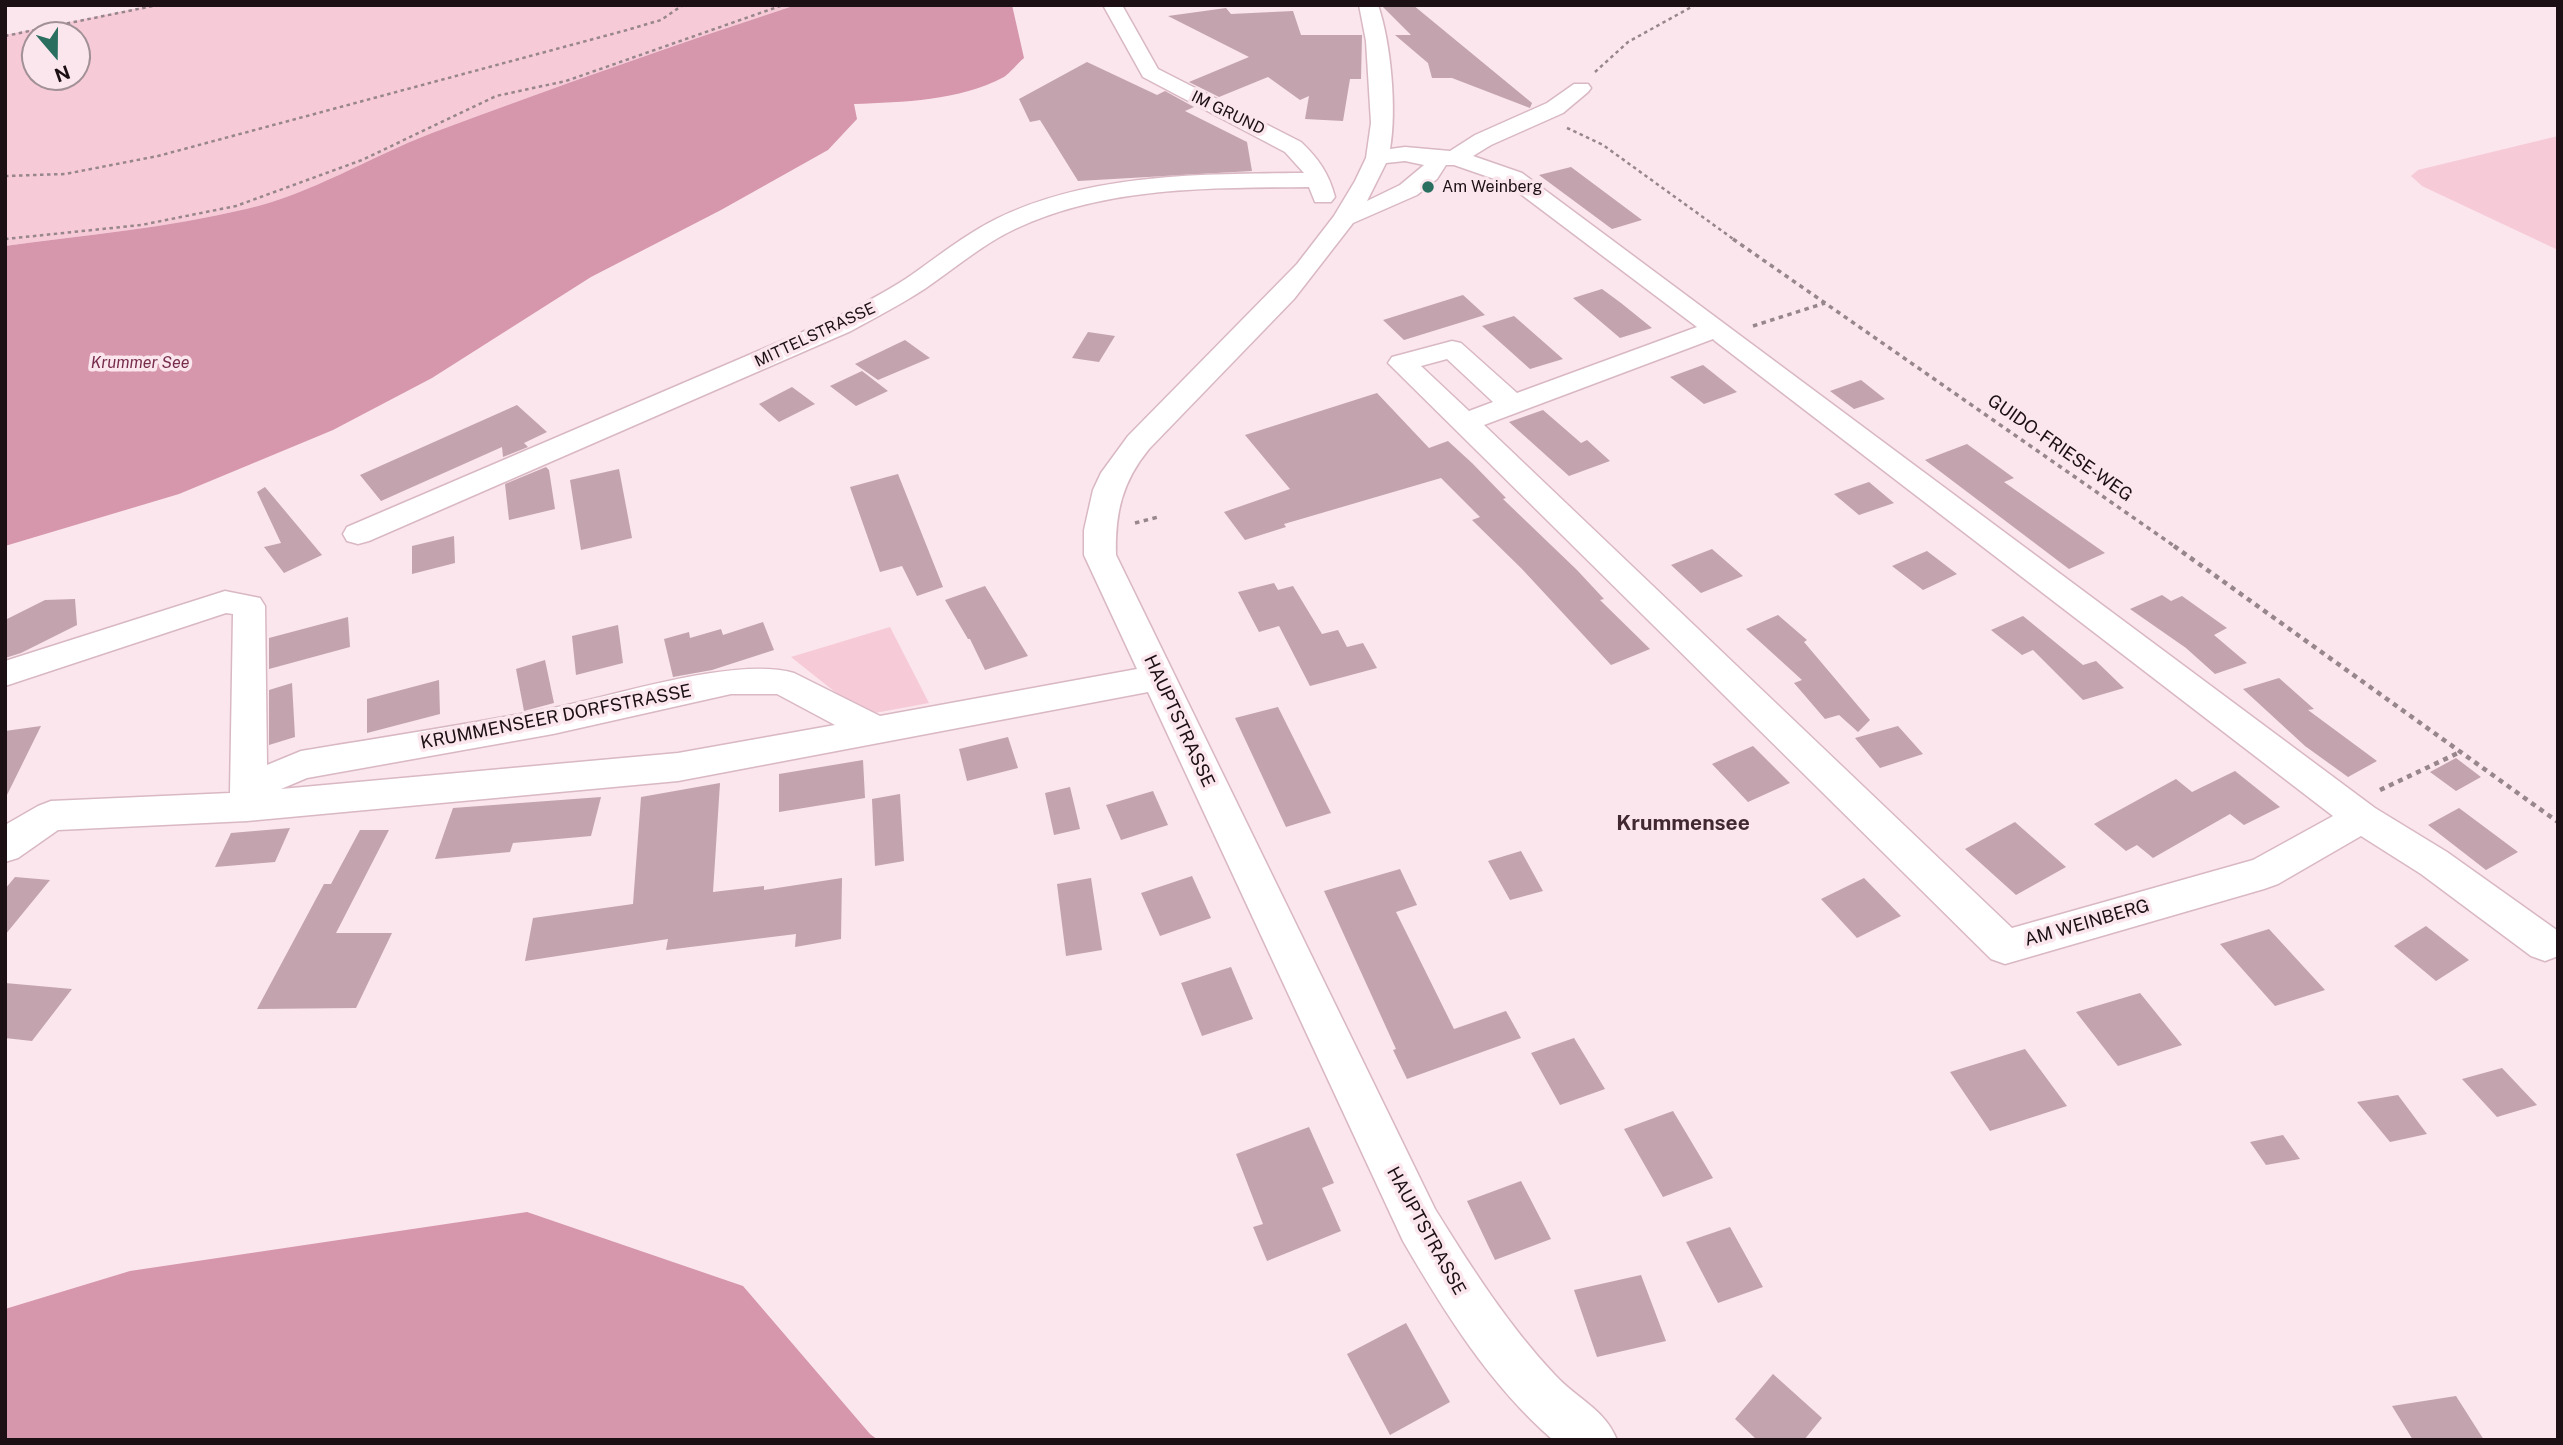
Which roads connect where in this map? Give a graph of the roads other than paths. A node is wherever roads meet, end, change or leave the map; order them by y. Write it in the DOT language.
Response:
graph roads {
  1 [pos="1112,5"];
  2 [pos="1368,5"];
  3 [pos="1581,88"];
  4 [pos="1377,158"];
  5 [pos="1443,158"];
  6 [pos="1320,180"];
  7 [pos="1345,218"];
  8 [pos="1720,332"];
  9 [pos="1512,404"];
  10 [pos="1465,422"];
  11 [pos="358,534"];
  12 [pos="5,674"];
  13 [pos="1158,678"];
  14 [pos="876,730"];
  15 [pos="248,797"];
  16 [pos="2354,812"];
  17 [pos="5,847"];
  18 [pos="2545,944"];
  19 [pos="1592,1440"];
  1 -- 6 [label="street, IM GRUND"];
  2 -- 4 [label="street, HAUPTSTRASSE"];
  3 -- 5 [label="street"];
  4 -- 5 [label="street"];
  4 -- 7 [label="street, HAUPTSTRASSE"];
  5 -- 7 [label="street"];
  5 -- 8 [label="street"];
  6 -- 7 [label="street, IM GRUND"];
  6 -- 11 [label="street, MITTELSTRASSE"];
  7 -- 13 [label="street, HAUPTSTRASSE"];
  8 -- 9 [label="street"];
  8 -- 16 [label="street"];
  9 -- 10 [label="street"];
  9 -- 10 [label="street"];
  10 -- 16 [label="street, AM WEINBERG"];
  12 -- 15 [label="street"];
  13 -- 14 [label="street, KRUMMENSEER DORFSTRASSE"];
  13 -- 19 [label="street, HAUPTSTRASSE"];
  14 -- 15 [label="street, KRUMMENSEER DORFSTRASSE"];
  14 -- 15 [label="street, KRUMMENSEER DORFSTRASSE"];
  15 -- 17 [label="street, KRUMMENSEER DORFSTRASSE"];
  16 -- 18 [label="street"];
}
